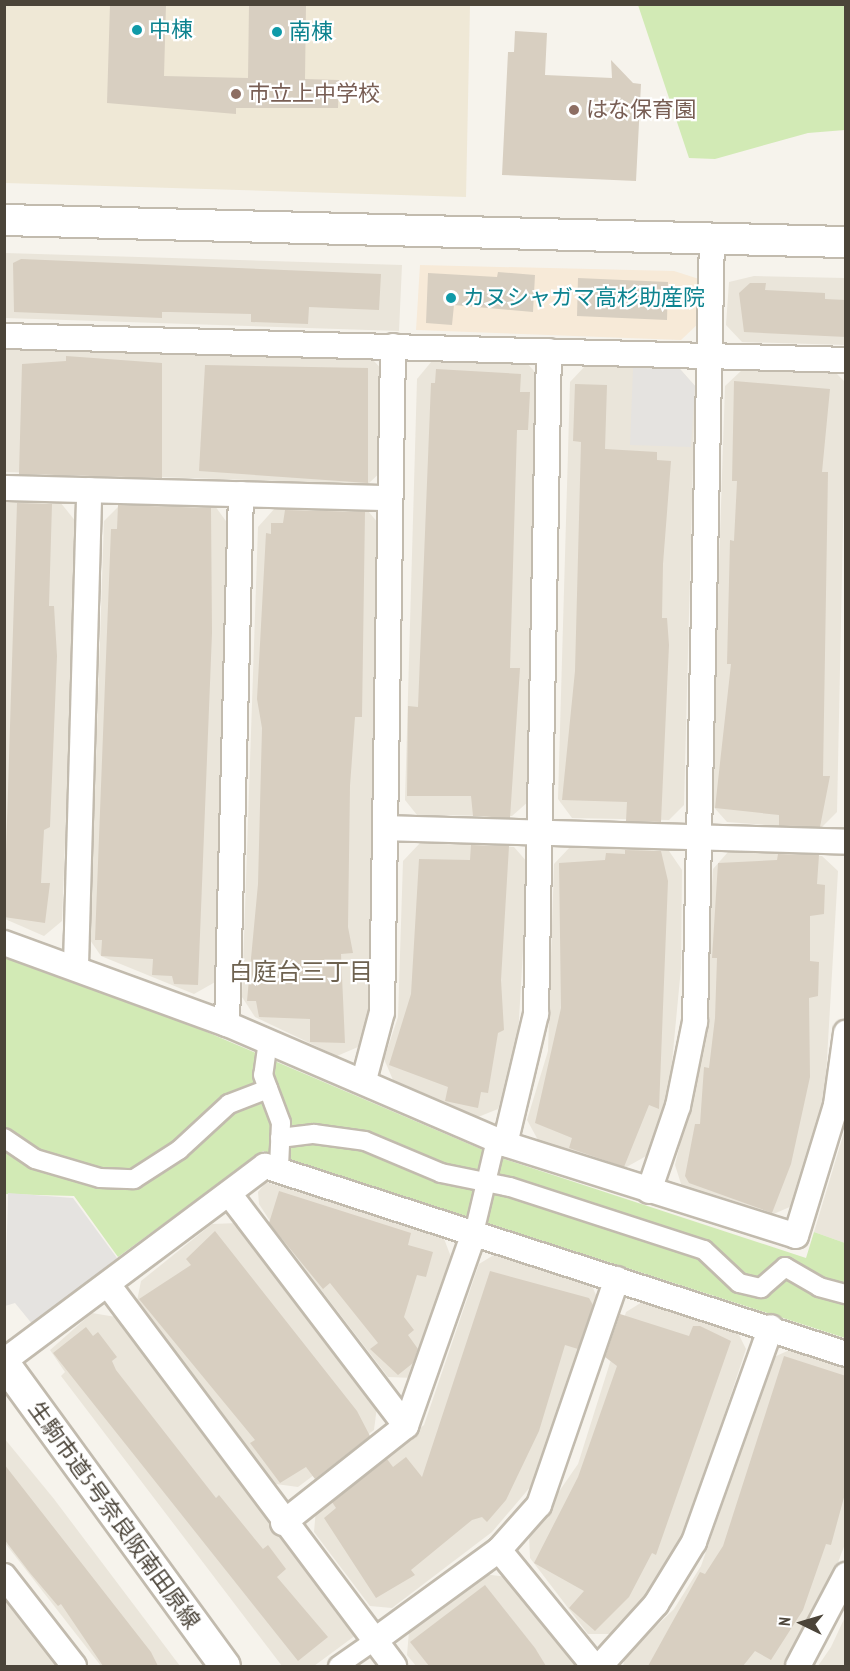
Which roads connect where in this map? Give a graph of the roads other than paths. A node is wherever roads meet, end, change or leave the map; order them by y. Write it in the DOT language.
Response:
graph roads {
  1 [pos="4,220"];
  2 [pos="712,239"];
  3 [pos="846,242"];
  4 [pos="4,336"];
  5 [pos="393,346"];
  6 [pos="549,351"];
  7 [pos="710,355"];
  8 [pos="846,360"];
  9 [pos="4,488"];
  10 [pos="89,490"];
  11 [pos="241,494"];
  12 [pos="389,498"];
  13 [pos="386,828"];
  14 [pos="541,833"];
  15 [pos="702,837"];
  16 [pos="846,842"];
  17 [pos="4,943"];
  18 [pos="76,965"];
  19 [pos="227,1024"];
  20 [pos="846,1033"];
  21 [pos="268,1041"];
  22 [pos="364,1080"];
  23 [pos="268,1089"];
  24 [pos="4,1138"];
  25 [pos="280,1138"];
  26 [pos="500,1142"];
  27 [pos="279,1167"];
  28 [pos="488,1183"];
  29 [pos="649,1191"];
  30 [pos="230,1195"];
  31 [pos="474,1233"];
  32 [pos="617,1279"];
  33 [pos="109,1286"];
  34 [pos="846,1294"];
  35 [pos="771,1327"];
  36 [pos="846,1354"];
  37 [pos="4,1362"];
  38 [pos="406,1426"];
  39 [pos="283,1523"];
  40 [pos="499,1550"];
  41 [pos="846,1575"];
  42 [pos="4,1576"];
  43 [pos="374,1641"];
  44 [pos="74,1666"];
  45 [pos="225,1666"];
  46 [pos="338,1666"];
  47 [pos="394,1666"];
  48 [pos="594,1666"];
  49 [pos="600,1666"];
  50 [pos="798,1666"];
  1 -- 2 [label="street"];
  2 -- 3 [label="street"];
  2 -- 7 [label="street"];
  4 -- 5 [label="street"];
  5 -- 6 [label="street"];
  5 -- 12 [label="street"];
  6 -- 7 [label="street"];
  6 -- 14 [label="street"];
  7 -- 8 [label="street"];
  7 -- 15 [label="street"];
  9 -- 10 [label="street"];
  10 -- 11 [label="street"];
  10 -- 18 [label="street"];
  11 -- 12 [label="street"];
  11 -- 19 [label="street"];
  12 -- 13 [label="street"];
  13 -- 14 [label="street"];
  13 -- 22 [label="street"];
  14 -- 15 [label="street"];
  14 -- 26 [label="street"];
  15 -- 16 [label="street"];
  15 -- 29 [label="street"];
  17 -- 18 [label="street"];
  18 -- 19 [label="street"];
  19 -- 21 [label="street"];
  20 -- 29 [label="street"];
  21 -- 22 [label="street"];
  21 -- 23 [label="street"];
  22 -- 26 [label="street"];
  23 -- 24 [label="street"];
  23 -- 25 [label="street"];
  25 -- 27 [label="street"];
  25 -- 28 [label="street"];
  26 -- 28 [label="street"];
  26 -- 29 [label="street"];
  27 -- 30 [label="street"];
  27 -- 31 [label="street"];
  28 -- 31 [label="street"];
  28 -- 34 [label="street"];
  30 -- 33 [label="street"];
  30 -- 38 [label="street"];
  31 -- 32 [label="street"];
  31 -- 38 [label="street"];
  32 -- 35 [label="street"];
  32 -- 40 [label="street"];
  33 -- 37 [label="street"];
  33 -- 39 [label="street"];
  35 -- 36 [label="street"];
  35 -- 49 [label="street"];
  37 -- 45 [label="street, 生駒市道5号奈良阪南田原線"];
  38 -- 39 [label="street"];
  39 -- 43 [label="street"];
  40 -- 43 [label="street"];
  40 -- 48 [label="street"];
  41 -- 50 [label="street"];
  42 -- 44 [label="street"];
  43 -- 46 [label="street"];
  43 -- 47 [label="street"];
}
